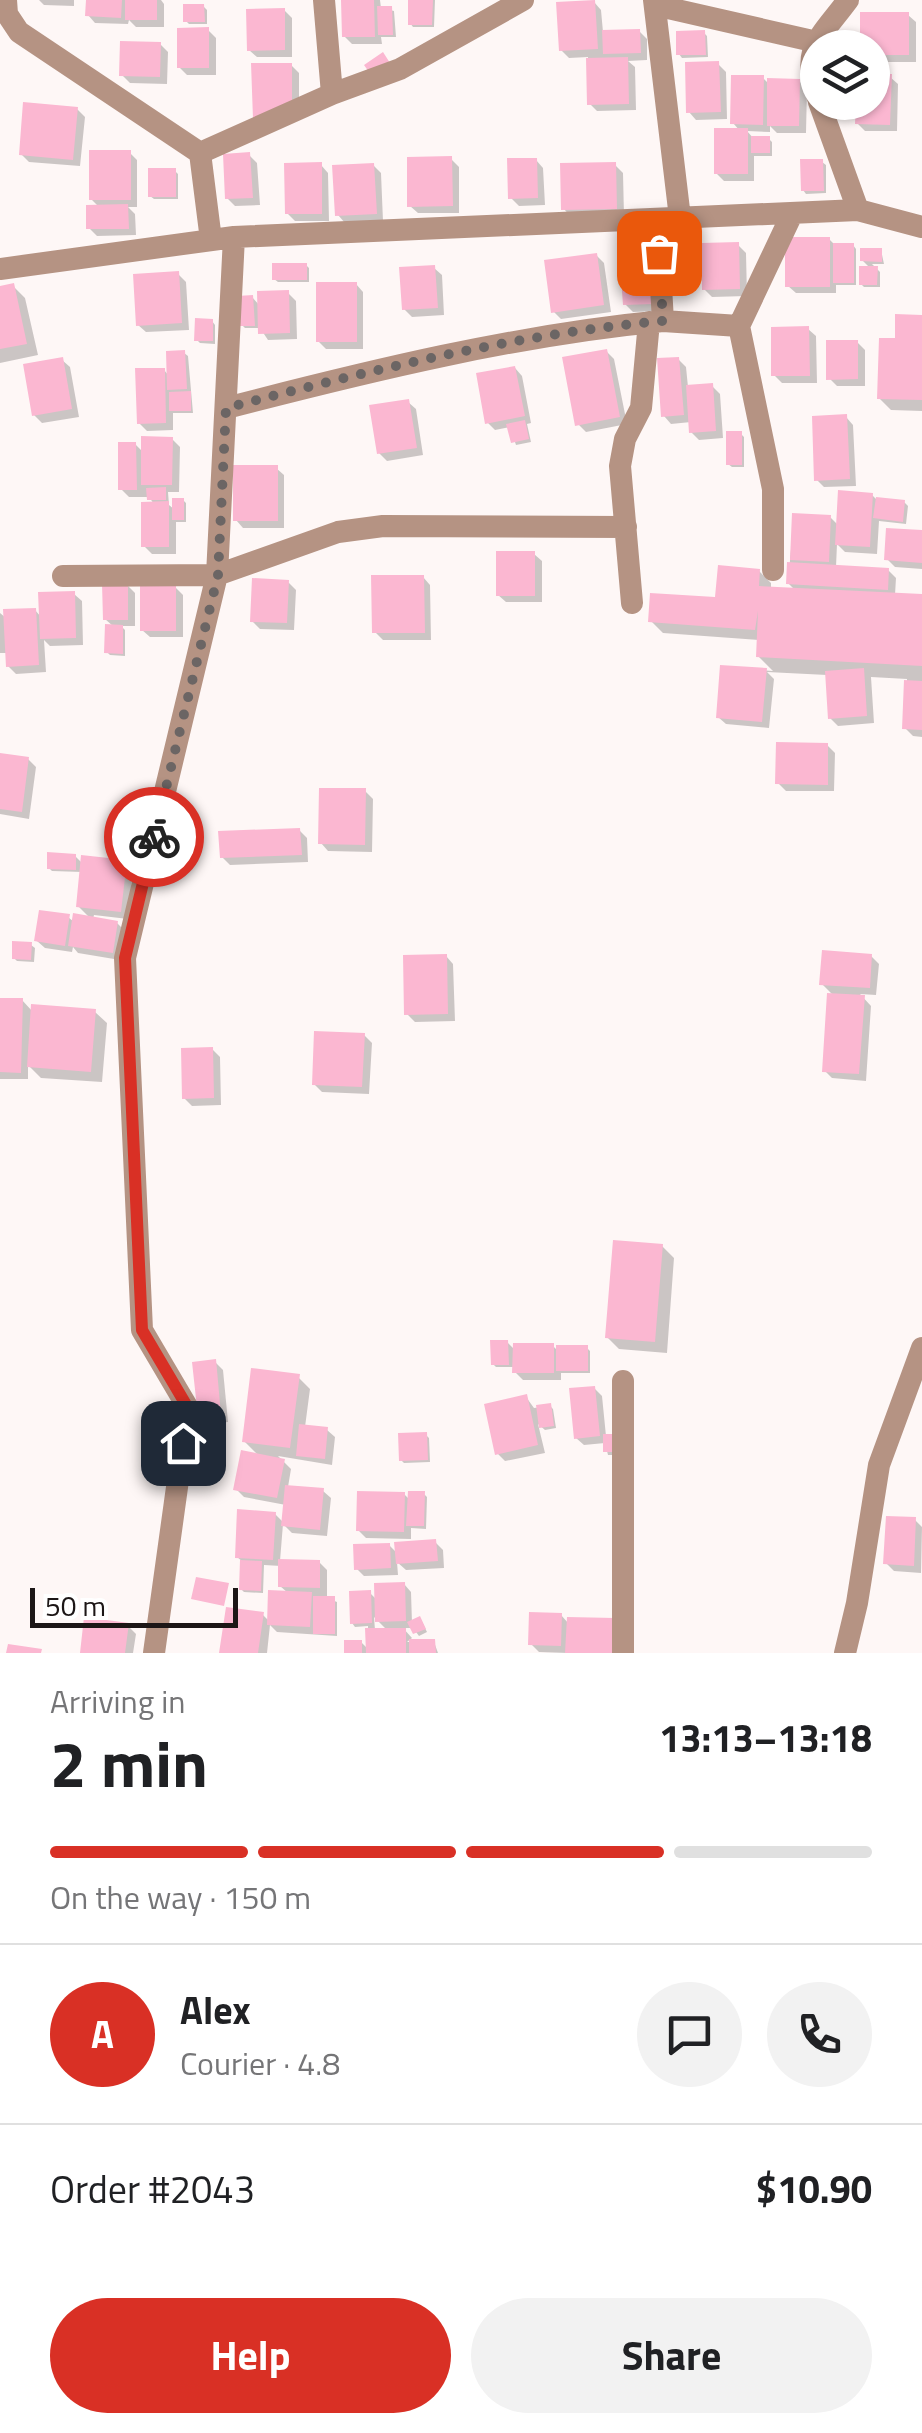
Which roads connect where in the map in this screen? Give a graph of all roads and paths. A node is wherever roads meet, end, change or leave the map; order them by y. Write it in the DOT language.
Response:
graph roads {
  1 [pos="6,0"];
  2 [pos="324,0"];
  3 [pos="524,0"];
  4 [pos="848,0"];
  5 [pos="654,2"];
  6 [pos="826,30"];
  7 [pos="800,38"];
  8 [pos="332,94"];
  9 [pos="825,120"];
  10 [pos="200,153"];
  11 [pos="858,210"];
  12 [pos="792,214"];
  13 [pos="668,219"];
  14 [pos="922,228"];
  15 [pos="222,238"];
  16 [pos="0,269"];
  17 [pos="656,321"];
  18 [pos="739,326"];
  19 [pos="226,408"];
  20 [pos="626,527"];
  21 [pos="773,570"];
  22 [pos="218,575"];
  23 [pos="63,576"];
  24 [pos="632,604"];
  25 [pos="922,1348"];
  26 [pos="624,1381"];
  27 [pos="154,1653"];
  28 [pos="624,1653"];
  29 [pos="845,1653"];
  1 -- 10 [label="street"];
  2 -- 8 [label="street"];
  3 -- 8 [label="street"];
  4 -- 6 [label="street"];
  5 -- 7 [label="street"];
  5 -- 13 [label="street"];
  8 -- 10 [label="street"];
  9 -- 11 [label="street"];
  10 -- 15 [label="street"];
  11 -- 12 [label="street"];
  11 -- 14 [label="street"];
  12 -- 13 [label="street"];
  12 -- 18 [label="street"];
  13 -- 15 [label="street"];
  13 -- 17 [label="street"];
  15 -- 16 [label="street"];
  15 -- 19 [label="street"];
  17 -- 18 [label="street"];
  17 -- 19 [label="street"];
  17 -- 20 [label="street"];
  18 -- 21 [label="street"];
  19 -- 22 [label="street"];
  20 -- 22 [label="street"];
  20 -- 24 [label="street"];
  22 -- 23 [label="street"];
  22 -- 27 [label="street"];
  25 -- 29 [label="street"];
  26 -- 28 [label="street"];
}
